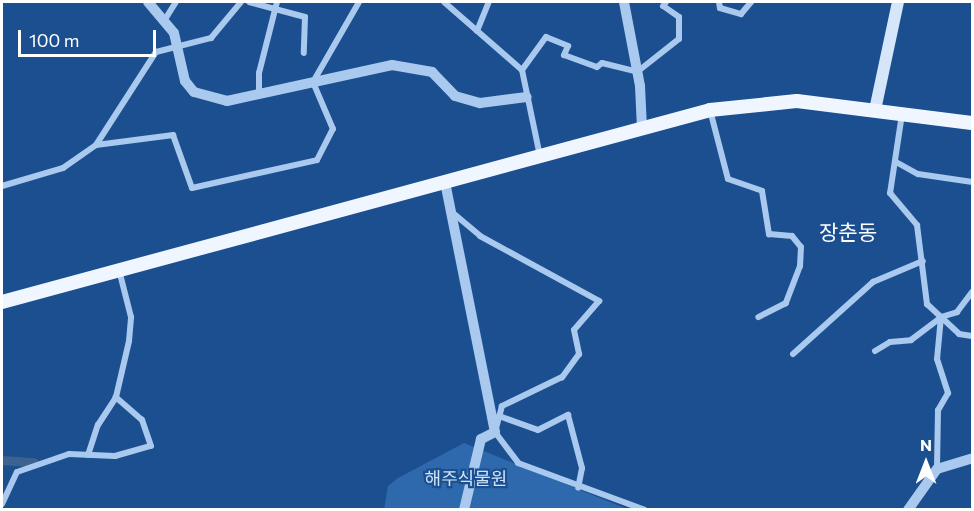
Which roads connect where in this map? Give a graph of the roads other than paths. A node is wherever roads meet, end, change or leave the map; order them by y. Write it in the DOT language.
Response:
graph roads {
  1 [pos="148,2"];
  2 [pos="176,2"];
  3 [pos="241,2"];
  4 [pos="249,2"];
  5 [pos="359,2"];
  6 [pos="444,2"];
  7 [pos="489,2"];
  8 [pos="624,2"];
  9 [pos="666,2"];
  10 [pos="719,2"];
  11 [pos="751,2"];
  12 [pos="898,2"];
  13 [pos="277,5"];
  14 [pos="164,21"];
  15 [pos="477,31"];
  16 [pos="177,47"];
  17 [pos="304,53"];
  18 [pos="522,70"];
  19 [pos="638,72"];
  20 [pos="313,82"];
  21 [pos="259,94"];
  22 [pos="528,98"];
  23 [pos="710,110"];
  24 [pos="875,110"];
  25 [pos="903,113"];
  26 [pos="972,123"];
  27 [pos="642,129"];
  28 [pos="96,145"];
  29 [pos="540,156"];
  30 [pos="896,162"];
  31 [pos="446,182"];
  32 [pos="972,182"];
  33 [pos="2,186"];
  34 [pos="451,212"];
  35 [pos="923,261"];
  36 [pos="119,270"];
  37 [pos="972,292"];
  38 [pos="2,302"];
  39 [pos="758,317"];
  40 [pos="941,317"];
  41 [pos="972,336"];
  42 [pos="875,351"];
  43 [pos="793,354"];
  44 [pos="116,397"];
  45 [pos="499,416"];
  46 [pos="495,432"];
  47 [pos="88,455"];
  48 [pos="972,459"];
  49 [pos="937,469"];
  50 [pos="578,488"];
  51 [pos="2,504"];
  52 [pos="464,510"];
  53 [pos="645,510"];
  54 [pos="908,510"];
  1 -- 14 [label="street"];
  2 -- 14 [label="street"];
  3 -- 16 [label="street"];
  4 -- 13 [label="street"];
  5 -- 20 [label="street"];
  6 -- 15 [label="street"];
  7 -- 15 [label="street"];
  8 -- 19 [label="street"];
  9 -- 19 [label="street"];
  10 -- 11 [label="street"];
  12 -- 24 [label="main road"];
  13 -- 17 [label="street"];
  13 -- 21 [label="street"];
  14 -- 16 [label="street"];
  15 -- 18 [label="street"];
  16 -- 21 [label="street"];
  16 -- 28 [label="street"];
  18 -- 19 [label="street"];
  18 -- 22 [label="street"];
  19 -- 27 [label="street"];
  20 -- 21 [label="street"];
  20 -- 22 [label="street"];
  20 -- 28 [label="street"];
  22 -- 29 [label="street"];
  23 -- 24 [label="main road"];
  23 -- 27 [label="main road"];
  23 -- 39 [label="street"];
  24 -- 25 [label="main road"];
  25 -- 26 [label="main road"];
  25 -- 30 [label="street"];
  27 -- 29 [label="main road"];
  28 -- 33 [label="street"];
  29 -- 31 [label="main road"];
  30 -- 32 [label="street"];
  30 -- 35 [label="street"];
  31 -- 34 [label="street"];
  31 -- 36 [label="main road"];
  34 -- 45 [label="street"];
  34 -- 46 [label="street"];
  35 -- 40 [label="street"];
  35 -- 43 [label="street"];
  36 -- 38 [label="main road"];
  36 -- 44 [label="street"];
  37 -- 40 [label="street"];
  40 -- 41 [label="street"];
  40 -- 42 [label="street"];
  40 -- 49 [label="street"];
  44 -- 47 [label="street"];
  44 -- 47 [label="street"];
  45 -- 46 [label="street"];
  45 -- 50 [label="street"];
  46 -- 50 [label="street"];
  46 -- 52 [label="street"];
  47 -- 51 [label="street"];
  48 -- 49 [label="street"];
  49 -- 54 [label="street"];
  50 -- 53 [label="street"];
}
